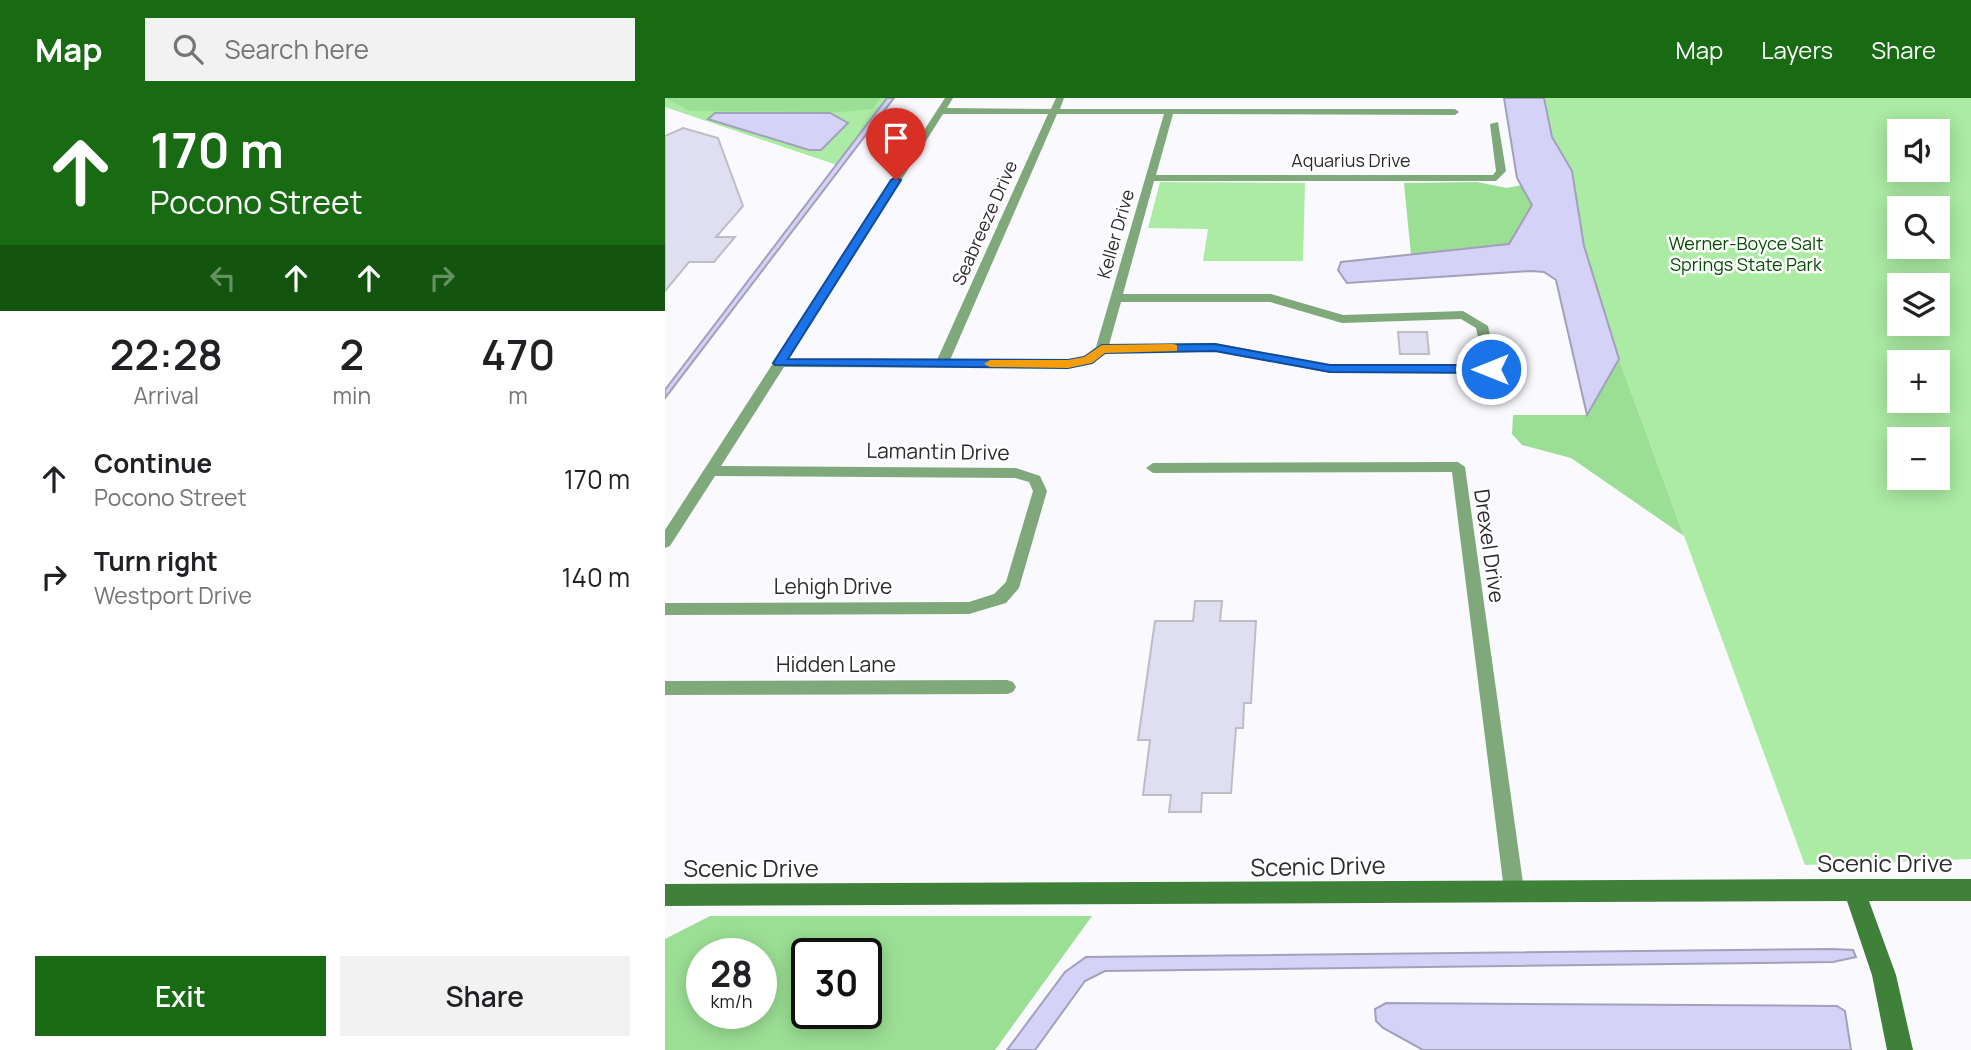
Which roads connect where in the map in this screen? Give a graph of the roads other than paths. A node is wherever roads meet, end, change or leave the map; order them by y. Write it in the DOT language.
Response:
graph roads {
  1 [pos="949,98"];
  2 [pos="1061,98"];
  3 [pos="940,111"];
  4 [pos="1054,111"];
  5 [pos="1169,112"];
  6 [pos="1455,112"];
  7 [pos="1495,124"];
  8 [pos="1150,178"];
  9 [pos="1117,298"];
  10 [pos="1102,349"];
  11 [pos="779,363"];
  12 [pos="942,363"];
  13 [pos="1153,468"];
  14 [pos="710,471"];
  15 [pos="665,542"];
  16 [pos="1000,599"];
  17 [pos="665,609"];
  18 [pos="1007,687"];
  19 [pos="665,688"];
  20 [pos="1971,890"];
  21 [pos="1514,891"];
  22 [pos="1854,891"];
  23 [pos="665,895"];
  24 [pos="1900,1050"];
  1 -- 3 [label="street"];
  2 -- 4 [label="street, Seabreeze Drive"];
  3 -- 4 [label="street"];
  3 -- 11 [label="street"];
  4 -- 5 [label="street"];
  4 -- 12 [label="street, Seabreeze Drive"];
  5 -- 6 [label="street"];
  5 -- 8 [label="street, Keller Drive"];
  7 -- 8 [label="street, Aquarius Drive"];
  8 -- 9 [label="street, Keller Drive"];
  9 -- 10 [label="street, Keller Drive"];
  9 -- 10 [label="street"];
  10 -- 12 [label="street"];
  11 -- 12 [label="street"];
  11 -- 14 [label="street"];
  13 -- 21 [label="street, Drexel Drive"];
  14 -- 15 [label="street"];
  14 -- 16 [label="street, Lamantin Drive"];
  16 -- 17 [label="street, Lehigh Drive"];
  18 -- 19 [label="street, Hidden Lane"];
  20 -- 22 [label="street, Scenic Drive"];
  21 -- 22 [label="street, Scenic Drive"];
  21 -- 23 [label="street, Scenic Drive"];
  22 -- 24 [label="street"];
}
